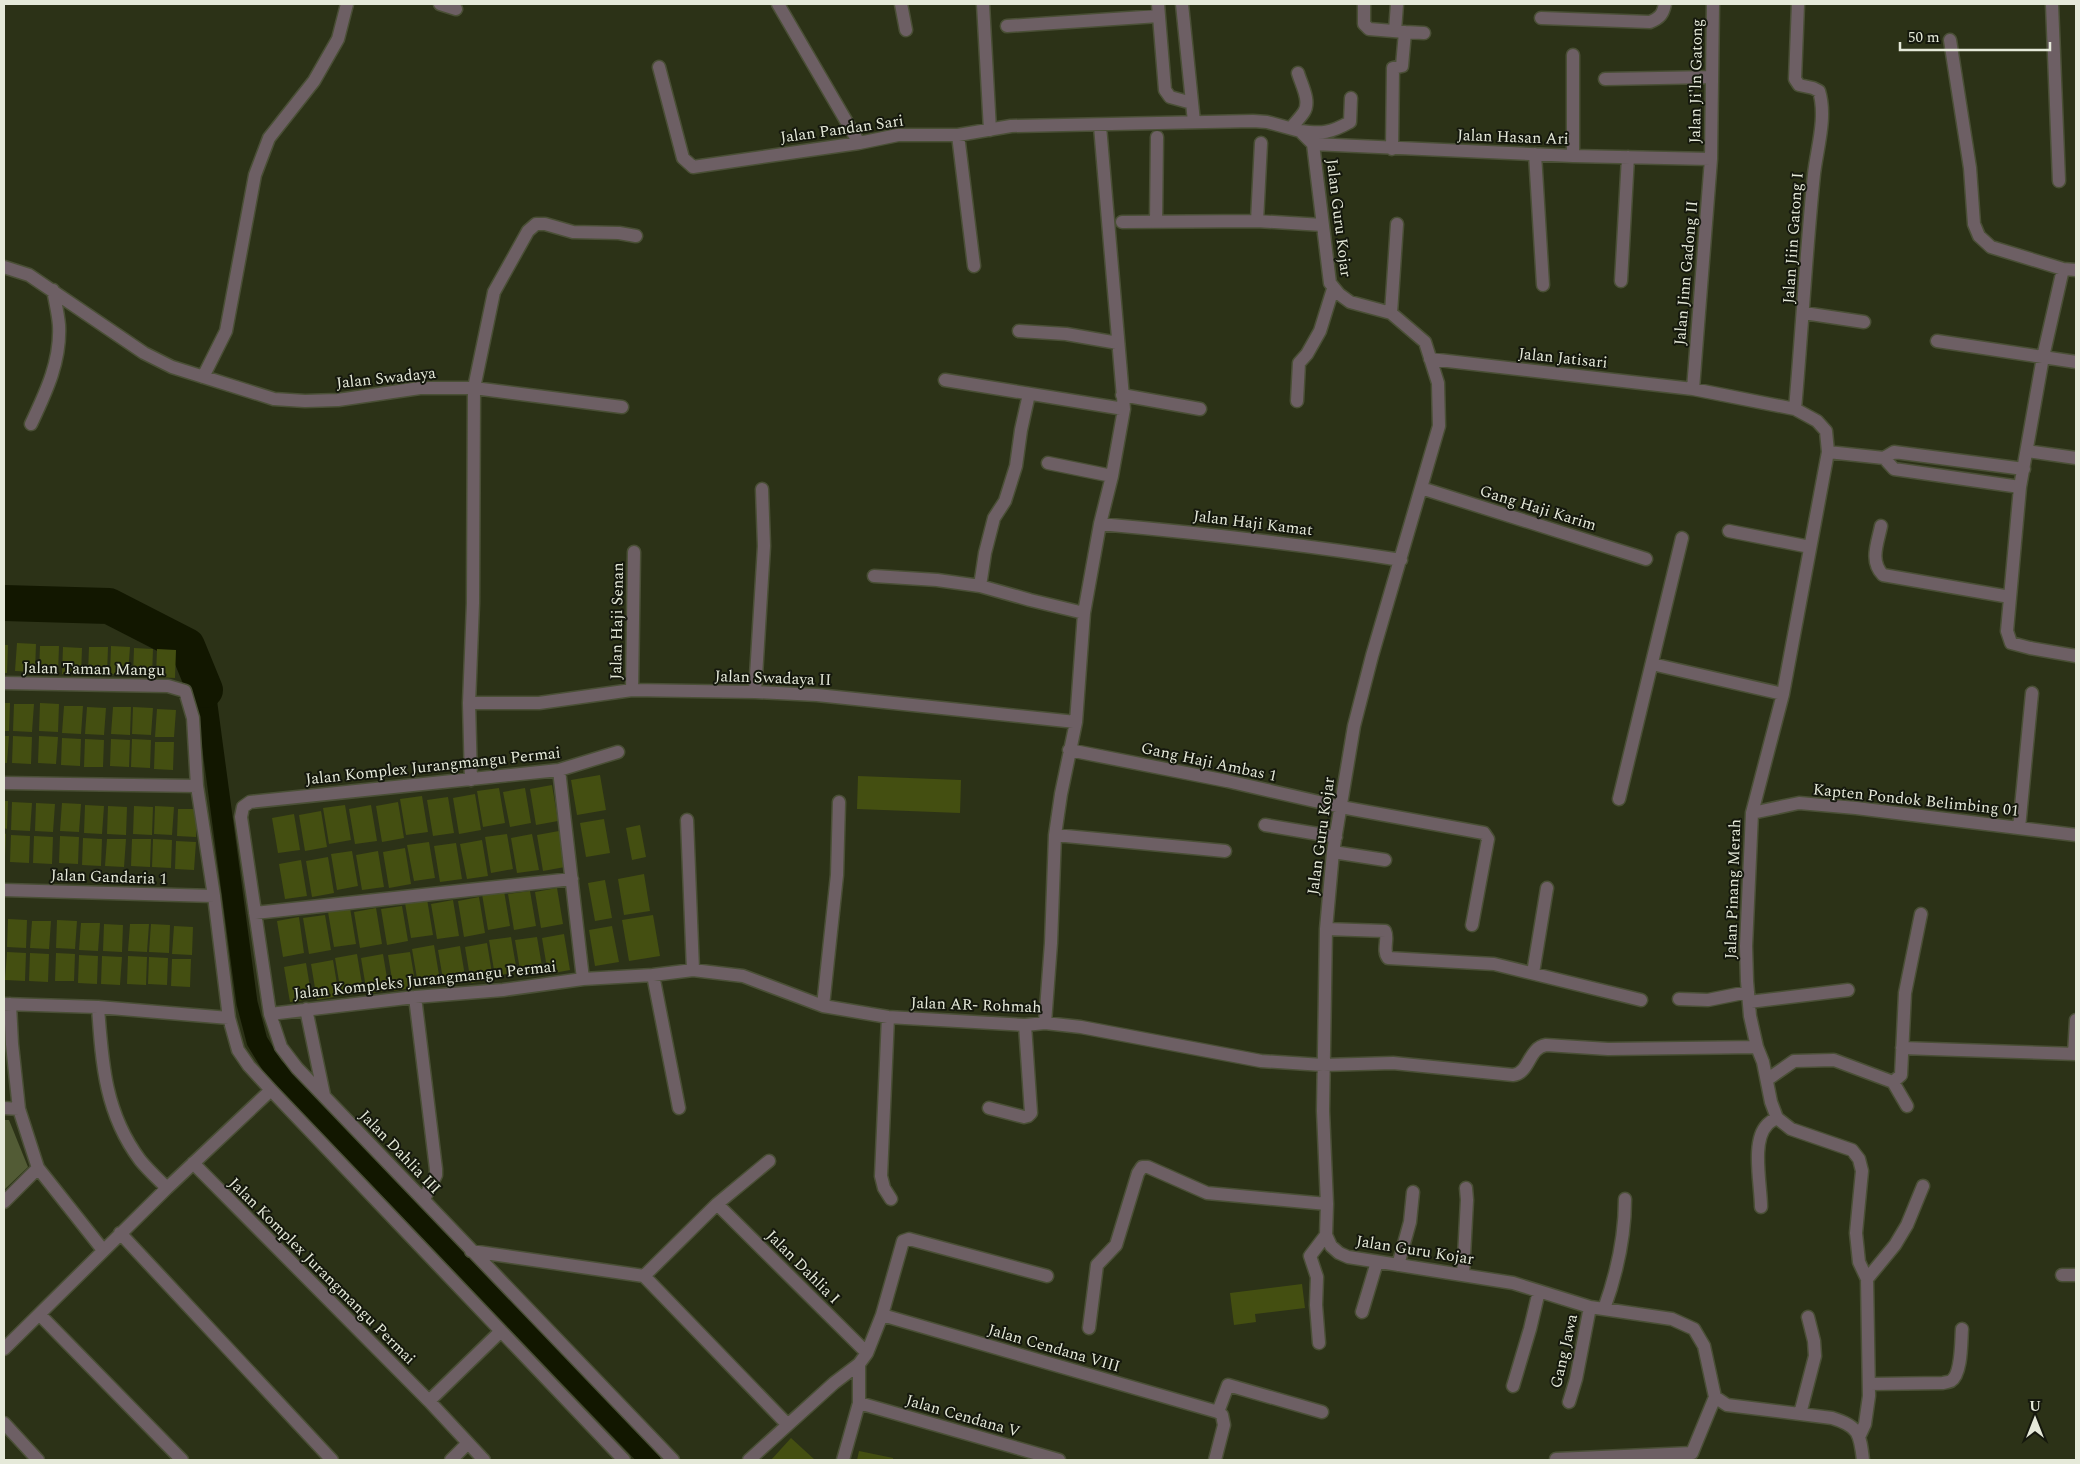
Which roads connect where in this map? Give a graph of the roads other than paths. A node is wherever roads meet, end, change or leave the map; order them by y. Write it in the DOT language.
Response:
graph roads {
  1 [pos="348,4"];
  2 [pos="440,4"];
  3 [pos="778,4"];
  4 [pos="901,4"];
  5 [pos="983,4"];
  6 [pos="1182,4"];
  7 [pos="1364,4"];
  8 [pos="1397,4"];
  9 [pos="1665,4"];
  10 [pos="1713,4"];
  11 [pos="1798,4"];
  12 [pos="2052,4"];
  13 [pos="456,9"];
  14 [pos="1158,10"];
  15 [pos="1541,18"];
  16 [pos="1007,26"];
  17 [pos="906,30"];
  18 [pos="1400,31"];
  19 [pos="1424,33"];
  20 [pos="1950,40"];
  21 [pos="1573,55"];
  22 [pos="660,67"];
  23 [pos="1298,73"];
  24 [pos="1712,77"];
  25 [pos="1605,80"];
  26 [pos="1351,98"];
  27 [pos="1192,103"];
  28 [pos="1194,122"];
  29 [pos="1100,126"];
  30 [pos="990,130"];
  31 [pos="1296,130"];
  32 [pos="958,135"];
  33 [pos="1157,137"];
  34 [pos="859,143"];
  35 [pos="1260,143"];
  36 [pos="1313,144"];
  37 [pos="1392,149"];
  38 [pos="1535,154"];
  39 [pos="1573,156"];
  40 [pos="1628,158"];
  41 [pos="1711,160"];
  42 [pos="2059,181"];
  43 [pos="1256,221"];
  44 [pos="1122,222"];
  45 [pos="1156,222"];
  46 [pos="1397,224"];
  47 [pos="1323,225"];
  48 [pos="636,236"];
  49 [pos="974,266"];
  50 [pos="4,267"];
  51 [pos="2063,269"];
  52 [pos="2076,270"];
  53 [pos="1621,281"];
  54 [pos="1543,285"];
  55 [pos="1333,289"];
  56 [pos="53,290"];
  57 [pos="1390,313"];
  58 [pos="1804,313"];
  59 [pos="1864,322"];
  60 [pos="1019,331"];
  61 [pos="1937,341"];
  62 [pos="1118,343"];
  63 [pos="2042,358"];
  64 [pos="1430,360"];
  65 [pos="2076,362"];
  66 [pos="203,377"];
  67 [pos="945,380"];
  68 [pos="474,388"];
  69 [pos="1693,389"];
  70 [pos="1029,394"];
  71 [pos="1122,395"];
  72 [pos="1297,401"];
  73 [pos="622,407"];
  74 [pos="1124,409"];
  75 [pos="1200,409"];
  76 [pos="1796,409"];
  77 [pos="31,424"];
  78 [pos="2027,451"];
  79 [pos="1828,452"];
  80 [pos="1884,458"];
  81 [pos="2076,458"];
  82 [pos="1048,463"];
  83 [pos="2024,469"];
  84 [pos="1112,476"];
  85 [pos="2020,487"];
  86 [pos="1421,488"];
  87 [pos="762,489"];
  88 [pos="1100,524"];
  89 [pos="1881,526"];
  90 [pos="1729,531"];
  91 [pos="1682,538"];
  92 [pos="1810,547"];
  93 [pos="634,552"];
  94 [pos="1646,559"];
  95 [pos="1401,560"];
  96 [pos="874,576"];
  97 [pos="980,586"];
  98 [pos="2010,597"];
  99 [pos="1084,613"];
  100 [pos="2076,656"];
  101 [pos="1652,664"];
  102 [pos="4,682"];
  103 [pos="632,690"];
  104 [pos="755,692"];
  105 [pos="2032,693"];
  106 [pos="1783,694"];
  107 [pos="469,703"];
  108 [pos="1076,722"];
  109 [pos="1069,750"];
  110 [pos="618,752"];
  111 [pos="559,770"];
  112 [pos="471,780"];
  113 [pos="4,783"];
  114 [pos="197,786"];
  115 [pos="1619,798"];
  116 [pos="250,802"];
  117 [pos="839,802"];
  118 [pos="1341,807"];
  119 [pos="1752,813"];
  120 [pos="687,820"];
  121 [pos="1265,825"];
  122 [pos="2019,828"];
  123 [pos="1055,834"];
  124 [pos="2076,835"];
  125 [pos="1336,837"];
  126 [pos="1226,851"];
  127 [pos="1333,852"];
  128 [pos="1385,860"];
  129 [pos="572,879"];
  130 [pos="1547,888"];
  131 [pos="4,890"];
  132 [pos="214,896"];
  133 [pos="254,913"];
  134 [pos="1922,914"];
  135 [pos="1472,925"];
  136 [pos="1326,929"];
  137 [pos="693,970"];
  138 [pos="1534,973"];
  139 [pos="654,975"];
  140 [pos="583,979"];
  141 [pos="1848,990"];
  142 [pos="415,997"];
  143 [pos="1749,997"];
  144 [pos="1679,999"];
  145 [pos="1641,1000"];
  146 [pos="7,1004"];
  147 [pos="823,1006"];
  148 [pos="98,1007"];
  149 [pos="306,1009"];
  150 [pos="270,1014"];
  151 [pos="888,1017"];
  152 [pos="229,1018"];
  153 [pos="2076,1020"];
  154 [pos="1044,1023"];
  155 [pos="1025,1025"];
  156 [pos="1757,1047"];
  157 [pos="1902,1048"];
  158 [pos="2075,1054"];
  159 [pos="1323,1065"];
  160 [pos="1768,1079"];
  161 [pos="1893,1082"];
  162 [pos="271,1090"];
  163 [pos="324,1096"];
  164 [pos="1907,1106"];
  165 [pos="4,1108"];
  166 [pos="679,1108"];
  167 [pos="989,1108"];
  168 [pos="19,1109"];
  169 [pos="1777,1118"];
  170 [pos="769,1161"];
  171 [pos="193,1164"];
  172 [pos="38,1168"];
  173 [pos="1923,1186"];
  174 [pos="167,1188"];
  175 [pos="1466,1188"];
  176 [pos="1413,1192"];
  177 [pos="424,1198"];
  178 [pos="891,1199"];
  179 [pos="1625,1199"];
  180 [pos="4,1202"];
  181 [pos="717,1204"];
  182 [pos="1327,1204"];
  183 [pos="1761,1207"];
  184 [pos="120,1233"];
  185 [pos="1326,1235"];
  186 [pos="103,1250"];
  187 [pos="471,1251"];
  188 [pos="1377,1262"];
  189 [pos="1398,1265"];
  190 [pos="1463,1274"];
  191 [pos="2062,1275"];
  192 [pos="2076,1275"];
  193 [pos="644,1276"];
  194 [pos="1048,1276"];
  195 [pos="1867,1278"];
  196 [pos="1539,1291"];
  197 [pos="1590,1307"];
  198 [pos="1604,1309"];
  199 [pos="1362,1312"];
  200 [pos="40,1314"];
  201 [pos="882,1315"];
  202 [pos="1808,1317"];
  203 [pos="1089,1328"];
  204 [pos="1962,1329"];
  205 [pos="501,1331"];
  206 [pos="1319,1343"];
  207 [pos="4,1349"];
  208 [pos="867,1353"];
  209 [pos="859,1364"];
  210 [pos="1869,1384"];
  211 [pos="1513,1386"];
  212 [pos="1715,1396"];
  213 [pos="429,1401"];
  214 [pos="1568,1402"];
  215 [pos="859,1403"];
  216 [pos="1218,1412"];
  217 [pos="1322,1412"];
  218 [pos="1800,1414"];
  219 [pos="4,1423"];
  220 [pos="787,1424"];
  221 [pos="1859,1437"];
  222 [pos="468,1444"];
  223 [pos="1556,1459"];
  224 [pos="38,1460"];
  225 [pos="182,1460"];
  226 [pos="332,1460"];
  227 [pos="451,1460"];
  228 [pos="484,1460"];
  229 [pos="624,1460"];
  230 [pos="674,1460"];
  231 [pos="748,1460"];
  232 [pos="842,1460"];
  233 [pos="1059,1460"];
  234 [pos="1215,1460"];
  235 [pos="1863,1460"];
  1 -- 66 [label="street"];
  2 -- 13 [label="street"];
  3 -- 34 [label="street"];
  4 -- 17 [label="street"];
  5 -- 30 [label="street"];
  6 -- 27 [label="street"];
  7 -- 18 [label="street"];
  8 -- 18 [label="street"];
  9 -- 15 [label="street"];
  10 -- 24 [label="street, Jalan Ji'ln Gatong"];
  11 -- 58 [label="street, Jalan Jiin Gatong I"];
  12 -- 42 [label="street"];
  14 -- 16 [label="street"];
  14 -- 27 [label="street"];
  18 -- 19 [label="street"];
  18 -- 37 [label="street"];
  20 -- 51 [label="street"];
  21 -- 39 [label="street"];
  22 -- 34 [label="street, Jalan Pandan Sari"];
  23 -- 31 [label="street"];
  24 -- 25 [label="street"];
  24 -- 41 [label="street, Jalan Ji'ln Gatong"];
  26 -- 31 [label="street"];
  27 -- 28 [label="street"];
  28 -- 29 [label="street, Jalan Pandan Sari"];
  28 -- 31 [label="street"];
  29 -- 30 [label="street, Jalan Pandan Sari"];
  29 -- 62 [label="street"];
  30 -- 32 [label="street, Jalan Pandan Sari"];
  31 -- 36 [label="street, Jalan Guru Kojar"];
  32 -- 34 [label="street, Jalan Pandan Sari"];
  32 -- 49 [label="street"];
  33 -- 45 [label="street"];
  35 -- 43 [label="street"];
  36 -- 37 [label="street, Jalan Hasan Ari"];
  36 -- 47 [label="street, Jalan Guru Kojar"];
  37 -- 38 [label="street, Jalan Hasan Ari"];
  38 -- 39 [label="street, Jalan Hasan Ari"];
  38 -- 54 [label="street"];
  39 -- 40 [label="street, Jalan Hasan Ari"];
  40 -- 41 [label="street, Jalan Hasan Ari"];
  40 -- 53 [label="street"];
  41 -- 69 [label="street, Jalan Jinn Gadong II"];
  43 -- 45 [label="street"];
  43 -- 47 [label="street"];
  44 -- 45 [label="street"];
  46 -- 57 [label="street"];
  47 -- 55 [label="street, Jalan Guru Kojar"];
  48 -- 68 [label="street"];
  50 -- 56 [label="street, Jalan Swadaya"];
  51 -- 52 [label="street"];
  51 -- 63 [label="street"];
  55 -- 57 [label="street, Jalan Guru Kojar"];
  55 -- 72 [label="street"];
  56 -- 66 [label="street, Jalan Swadaya"];
  56 -- 77 [label="street"];
  57 -- 64 [label="street, Jalan Guru Kojar"];
  58 -- 59 [label="street"];
  58 -- 76 [label="street, Jalan Jiin Gatong I"];
  60 -- 62 [label="street"];
  61 -- 63 [label="street"];
  62 -- 71 [label="street"];
  63 -- 65 [label="street"];
  63 -- 78 [label="street"];
  64 -- 69 [label="street, Jalan Jatisari"];
  64 -- 86 [label="street, Jalan Guru Kojar"];
  66 -- 68 [label="street, Jalan Swadaya"];
  67 -- 70 [label="street"];
  68 -- 73 [label="street, Jalan Swadaya"];
  68 -- 107 [label="street"];
  69 -- 76 [label="street, Jalan Pinang Merah"];
  70 -- 74 [label="street"];
  70 -- 97 [label="street"];
  71 -- 74 [label="street"];
  71 -- 75 [label="street"];
  74 -- 84 [label="street"];
  76 -- 79 [label="street, Jalan Pinang Merah"];
  78 -- 81 [label="street"];
  78 -- 83 [label="street"];
  79 -- 80 [label="street"];
  79 -- 92 [label="street, Jalan Pinang Merah"];
  80 -- 83 [label="street"];
  80 -- 85 [label="street"];
  82 -- 84 [label="street"];
  83 -- 85 [label="street"];
  84 -- 88 [label="street"];
  85 -- 98 [label="street"];
  86 -- 94 [label="street, Gang Haji Karim"];
  86 -- 95 [label="street, Jalan Guru Kojar"];
  87 -- 104 [label="street"];
  88 -- 95 [label="street, Jalan Haji Kamat"];
  88 -- 99 [label="street"];
  89 -- 98 [label="street"];
  90 -- 92 [label="street"];
  91 -- 101 [label="street"];
  92 -- 106 [label="street, Jalan Pinang Merah"];
  93 -- 103 [label="street, Jalan Haji Senan"];
  95 -- 118 [label="street, Jalan Guru Kojar"];
  96 -- 97 [label="street"];
  97 -- 99 [label="street"];
  98 -- 100 [label="street"];
  99 -- 108 [label="street"];
  101 -- 106 [label="street"];
  101 -- 115 [label="street"];
  102 -- 114 [label="street, Jalan Taman Mangu"];
  103 -- 104 [label="street, Jalan Swadaya II"];
  103 -- 107 [label="street, Jalan Swadaya II"];
  104 -- 108 [label="street, Jalan Swadaya II"];
  105 -- 122 [label="street"];
  106 -- 119 [label="street, Jalan Pinang Merah"];
  107 -- 112 [label="street"];
  108 -- 109 [label="street"];
  109 -- 118 [label="street, Gang Haji Ambas 1"];
  109 -- 123 [label="street"];
  110 -- 111 [label="street, Jalan Komplex Jurangmangu Permai"];
  111 -- 112 [label="street, Jalan Komplex Jurangmangu Permai"];
  111 -- 129 [label="street"];
  112 -- 116 [label="street, Jalan Komplex Jurangmangu Permai"];
  113 -- 114 [label="street"];
  114 -- 132 [label="street"];
  116 -- 133 [label="street, Jalan Dahlia III"];
  117 -- 147 [label="street"];
  118 -- 125 [label="street, Jalan Guru Kojar"];
  118 -- 135 [label="street, Gang Haji Ambas 1"];
  119 -- 122 [label="street, Kapten Pondok Belimbing 01"];
  119 -- 143 [label="street, Jalan Pinang Merah"];
  120 -- 137 [label="street"];
  121 -- 125 [label="street"];
  122 -- 124 [label="street, Kapten Pondok Belimbing 01"];
  123 -- 126 [label="street"];
  123 -- 154 [label="street"];
  125 -- 127 [label="street, Jalan Guru Kojar"];
  127 -- 128 [label="street"];
  127 -- 136 [label="street, Jalan Guru Kojar"];
  129 -- 133 [label="street"];
  129 -- 140 [label="street"];
  130 -- 138 [label="street"];
  131 -- 132 [label="street, Jalan Gandaria 1"];
  132 -- 152 [label="street"];
  133 -- 150 [label="street, Jalan Dahlia III"];
  134 -- 157 [label="street"];
  136 -- 138 [label="street"];
  136 -- 159 [label="street, Jalan Guru Kojar"];
  137 -- 139 [label="street, Jalan AR- Rohmah"];
  137 -- 147 [label="street, Jalan AR- Rohmah"];
  138 -- 145 [label="street"];
  139 -- 140 [label="street, Jalan AR- Rohmah"];
  139 -- 166 [label="street"];
  140 -- 142 [label="street, Jalan Kompleks Jurangmangu Permai"];
  141 -- 143 [label="street"];
  142 -- 149 [label="street, Jalan Kompleks Jurangmangu Permai"];
  142 -- 177 [label="street"];
  143 -- 144 [label="street"];
  143 -- 156 [label="street, Jalan Pinang Merah"];
  146 -- 148 [label="street"];
  146 -- 168 [label="street"];
  147 -- 151 [label="street, Jalan AR- Rohmah"];
  148 -- 152 [label="street"];
  148 -- 174 [label="street"];
  149 -- 150 [label="street, Jalan Kompleks Jurangmangu Permai"];
  149 -- 163 [label="street"];
  150 -- 163 [label="street, Jalan Dahlia III"];
  151 -- 155 [label="street, Jalan AR- Rohmah"];
  151 -- 178 [label="street"];
  152 -- 162 [label="street"];
  153 -- 158 [label="street"];
  154 -- 155 [label="street, Jalan AR- Rohmah"];
  154 -- 159 [label="street, Jalan AR- Rohmah"];
  155 -- 167 [label="street"];
  156 -- 159 [label="street, Jalan AR- Rohmah"];
  156 -- 160 [label="street, Jalan Pinang Merah"];
  157 -- 158 [label="street"];
  157 -- 161 [label="street"];
  159 -- 182 [label="street, Jalan Guru Kojar"];
  160 -- 161 [label="street"];
  160 -- 169 [label="street, Jalan Pinang Merah"];
  161 -- 164 [label="street"];
  162 -- 171 [label="street"];
  162 -- 205 [label="street"];
  163 -- 177 [label="street, Jalan Dahlia III"];
  165 -- 168 [label="street"];
  168 -- 172 [label="street"];
  169 -- 183 [label="street"];
  169 -- 195 [label="street"];
  170 -- 181 [label="street"];
  171 -- 174 [label="street"];
  171 -- 213 [label="street, Jalan Komplex Jurangmangu Permai"];
  172 -- 180 [label="street"];
  172 -- 186 [label="street"];
  173 -- 195 [label="street"];
  174 -- 184 [label="street"];
  175 -- 190 [label="street"];
  176 -- 189 [label="street"];
  177 -- 187 [label="street, Jalan Dahlia III"];
  179 -- 198 [label="street"];
  181 -- 193 [label="street"];
  181 -- 208 [label="street, Jalan Dahlia I"];
  182 -- 185 [label="street, Jalan Guru Kojar"];
  182 -- 203 [label="street"];
  184 -- 186 [label="street"];
  184 -- 226 [label="street"];
  185 -- 188 [label="street, Jalan Guru Kojar"];
  185 -- 206 [label="street"];
  186 -- 200 [label="street"];
  187 -- 193 [label="street"];
  187 -- 230 [label="street, Jalan Dahlia III"];
  188 -- 189 [label="street, Jalan Guru Kojar"];
  188 -- 199 [label="street"];
  189 -- 190 [label="street, Jalan Guru Kojar"];
  190 -- 196 [label="street, Jalan Guru Kojar"];
  191 -- 192 [label="street"];
  193 -- 220 [label="street"];
  194 -- 201 [label="street"];
  195 -- 210 [label="street"];
  196 -- 197 [label="street, Jalan Guru Kojar"];
  196 -- 211 [label="street"];
  197 -- 198 [label="street, Jalan Guru Kojar"];
  197 -- 214 [label="street, Gang Jawa"];
  198 -- 212 [label="street, Jalan Guru Kojar"];
  200 -- 207 [label="street"];
  200 -- 225 [label="street"];
  201 -- 208 [label="street"];
  201 -- 216 [label="street, Jalan Cendana VIII"];
  202 -- 218 [label="street"];
  204 -- 210 [label="street"];
  205 -- 213 [label="street"];
  205 -- 229 [label="street"];
  208 -- 209 [label="street"];
  209 -- 215 [label="street"];
  209 -- 220 [label="street"];
  210 -- 221 [label="street"];
  212 -- 218 [label="street"];
  212 -- 223 [label="street"];
  213 -- 222 [label="street, Jalan Komplex Jurangmangu Permai"];
  215 -- 232 [label="street"];
  215 -- 233 [label="street, Jalan Cendana V"];
  216 -- 217 [label="street"];
  216 -- 234 [label="street"];
  218 -- 221 [label="street"];
  219 -- 224 [label="street"];
  220 -- 231 [label="street"];
  221 -- 235 [label="street"];
  222 -- 227 [label="street"];
  222 -- 228 [label="street, Jalan Komplex Jurangmangu Permai"];
}
